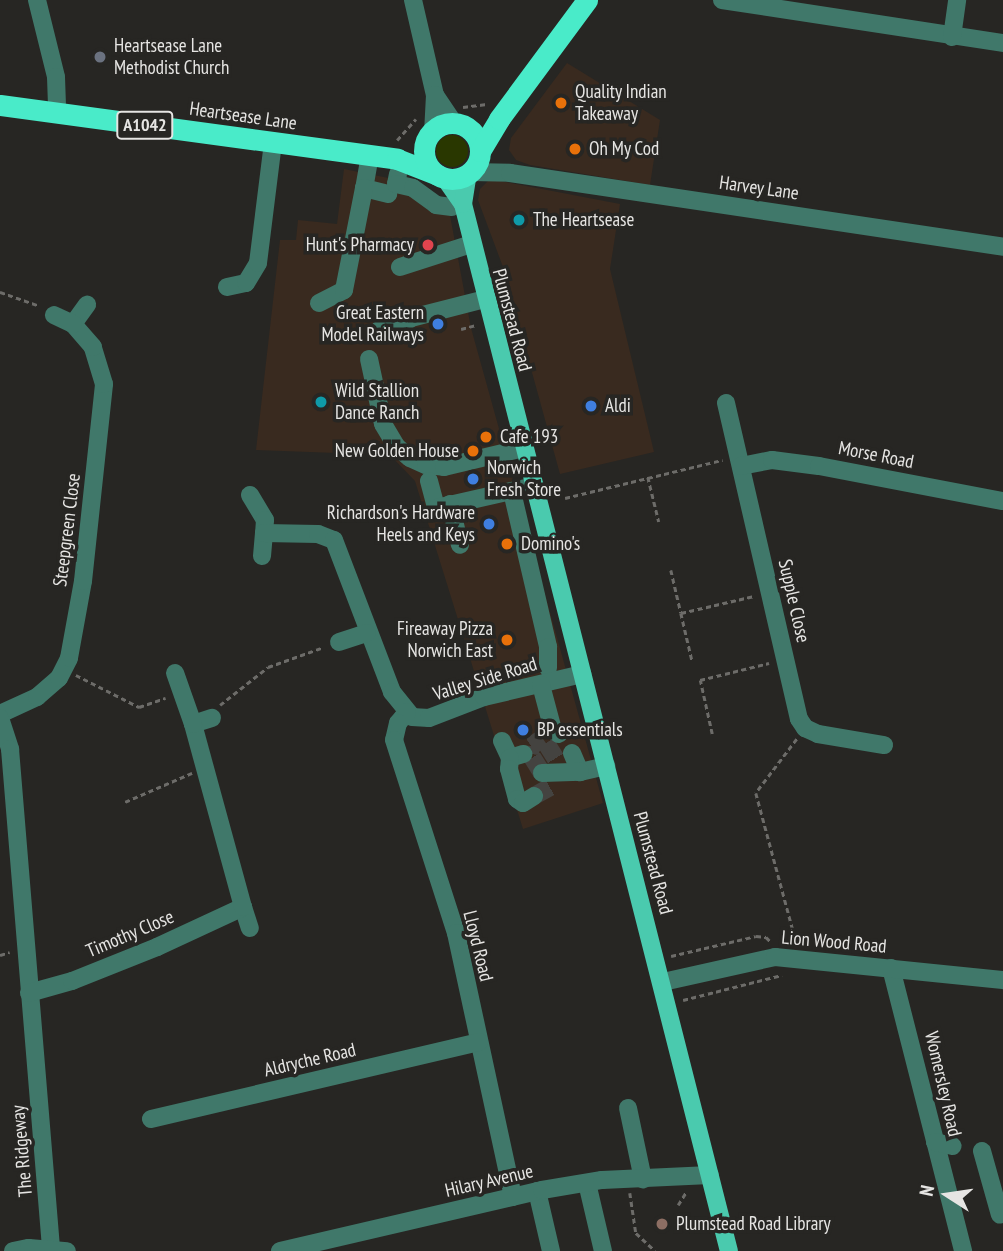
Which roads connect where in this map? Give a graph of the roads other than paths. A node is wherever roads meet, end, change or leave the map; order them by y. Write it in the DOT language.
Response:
graph roads {
  1 [pos="37,0"];
  2 [pos="413,0"];
  3 [pos="587,0"];
  4 [pos="722,0"];
  5 [pos="957,0"];
  6 [pos="952,37"];
  7 [pos="1003,43"];
  8 [pos="435,95"];
  9 [pos="0,105"];
  10 [pos="493,112"];
  11 [pos="57,113"];
  12 [pos="458,118"];
  13 [pos="427,128"];
  14 [pos="273,143"];
  15 [pos="370,155"];
  16 [pos="397,158"];
  17 [pos="475,163"];
  18 [pos="441,176"];
  19 [pos="364,188"];
  20 [pos="388,194"];
  21 [pos="457,206"];
  22 [pos="471,244"];
  23 [pos="1003,247"];
  24 [pos="400,267"];
  25 [pos="227,287"];
  26 [pos="485,299"];
  27 [pos="319,303"];
  28 [pos="87,305"];
  29 [pos="54,315"];
  30 [pos="73,324"];
  31 [pos="379,330"];
  32 [pos="369,359"];
  33 [pos="726,403"];
  34 [pos="524,448"];
  35 [pos="740,461"];
  36 [pos="429,481"];
  37 [pos="535,486"];
  38 [pos="514,493"];
  39 [pos="250,495"];
  40 [pos="1003,501"];
  41 [pos="450,504"];
  42 [pos="264,533"];
  43 [pos="460,545"];
  44 [pos="262,556"];
  45 [pos="367,633"];
  46 [pos="339,642"];
  47 [pos="175,673"];
  48 [pos="582,674"];
  49 [pos="545,677"];
  50 [pos="407,712"];
  51 [pos="0,716"];
  52 [pos="212,718"];
  53 [pos="193,724"];
  54 [pos="550,736"];
  55 [pos="502,741"];
  56 [pos="884,745"];
  57 [pos="606,766"];
  58 [pos="580,772"];
  59 [pos="534,796"];
  60 [pos="243,906"];
  61 [pos="250,928"];
  62 [pos="891,968"];
  63 [pos="1003,980"];
  64 [pos="663,982"];
  65 [pos="29,993"];
  66 [pos="479,1042"];
  67 [pos="628,1108"];
  68 [pos="151,1119"];
  69 [pos="935,1142"];
  70 [pos="953,1146"];
  71 [pos="982,1151"];
  72 [pos="710,1175"];
  73 [pos="636,1179"];
  74 [pos="587,1183"];
  75 [pos="537,1191"];
  76 [pos="513,1197"];
  77 [pos="1000,1215"];
  78 [pos="968,1247"];
  79 [pos="59,1250"];
  80 [pos="287,1250"];
  81 [pos="13,1251"];
  82 [pos="551,1251"];
  83 [pos="603,1251"];
  84 [pos="729,1251"];
  1 -- 11 [label="street"];
  2 -- 8 [label="street"];
  3 -- 10 [label="highway"];
  4 -- 6 [label="street"];
  5 -- 6 [label="street"];
  6 -- 7 [label="street"];
  8 -- 12 [label="street"];
  8 -- 13 [label="street"];
  9 -- 11 [label="highway, Heartsease Lane / A1042"];
  10 -- 12 [label="highway"];
  10 -- 17 [label="highway"];
  11 -- 14 [label="highway, Heartsease Lane / A1042"];
  12 -- 13 [label="highway"];
  12 -- 17 [label="highway"];
  13 -- 16 [label="highway"];
  13 -- 18 [label="highway"];
  14 -- 15 [label="highway, Heartsease Lane / A1042"];
  14 -- 25 [label="street"];
  15 -- 16 [label="highway, Heartsease Lane / A1042"];
  15 -- 19 [label="street"];
  16 -- 18 [label="highway, Heartsease Lane / A1042"];
  16 -- 21 [label="street"];
  17 -- 18 [label="highway"];
  17 -- 21 [label="main road, Plumstead Road"];
  17 -- 23 [label="street, Harvey Lane"];
  18 -- 21 [label="main road, Plumstead Road"];
  19 -- 20 [label="street"];
  19 -- 27 [label="street"];
  21 -- 22 [label="main road, Plumstead Road"];
  22 -- 24 [label="street"];
  22 -- 26 [label="main road, Plumstead Road"];
  26 -- 31 [label="street"];
  26 -- 34 [label="main road, Plumstead Road"];
  28 -- 30 [label="street"];
  29 -- 30 [label="street, Steepgreen Close"];
  30 -- 51 [label="street, Steepgreen Close"];
  32 -- 34 [label="street"];
  33 -- 35 [label="street, Supple Close"];
  34 -- 37 [label="main road, Plumstead Road"];
  35 -- 40 [label="street, Morse Road"];
  35 -- 56 [label="street, Supple Close"];
  36 -- 41 [label="street"];
  37 -- 38 [label="street"];
  37 -- 48 [label="main road, Plumstead Road"];
  38 -- 41 [label="street"];
  38 -- 49 [label="street"];
  39 -- 42 [label="street"];
  41 -- 43 [label="street"];
  42 -- 44 [label="street"];
  42 -- 45 [label="street"];
  45 -- 46 [label="street"];
  45 -- 50 [label="street"];
  47 -- 53 [label="street"];
  48 -- 49 [label="street, Valley Side Road"];
  48 -- 57 [label="main road, Plumstead Road"];
  49 -- 50 [label="street, Valley Side Road"];
  49 -- 54 [label="street"];
  50 -- 66 [label="street, Lloyd Road"];
  51 -- 65 [label="street, The Ridgeway"];
  52 -- 53 [label="street"];
  53 -- 60 [label="street"];
  55 -- 59 [label="street"];
  57 -- 58 [label="street"];
  57 -- 64 [label="main road, Plumstead Road"];
  58 -- 58 [label="street"];
  60 -- 61 [label="street"];
  60 -- 65 [label="street, Timothy Close"];
  62 -- 63 [label="street, Lion Wood Road"];
  62 -- 64 [label="street, Lion Wood Road"];
  62 -- 69 [label="street, Womersley Road"];
  64 -- 72 [label="main road, Plumstead Road"];
  65 -- 79 [label="street, The Ridgeway"];
  66 -- 68 [label="street, Aldryche Road"];
  66 -- 76 [label="street, Lloyd Road"];
  67 -- 73 [label="street"];
  69 -- 70 [label="street"];
  69 -- 78 [label="street, Womersley Road"];
  71 -- 77 [label="street"];
  72 -- 73 [label="street, Hilary Avenue"];
  72 -- 84 [label="main road, Plumstead Road"];
  73 -- 74 [label="street, Hilary Avenue"];
  74 -- 75 [label="street, Hilary Avenue"];
  74 -- 83 [label="street"];
  75 -- 76 [label="street, Hilary Avenue"];
  75 -- 82 [label="street"];
  76 -- 80 [label="street, Hilary Avenue"];
  79 -- 81 [label="street"];
}
